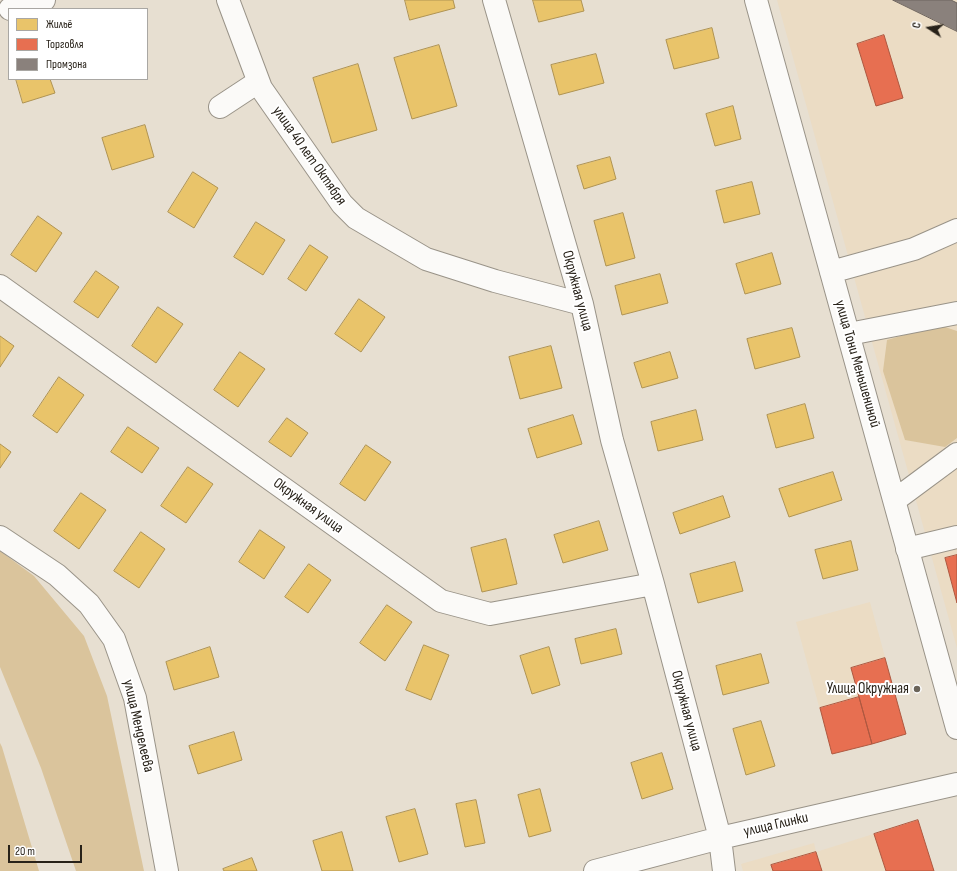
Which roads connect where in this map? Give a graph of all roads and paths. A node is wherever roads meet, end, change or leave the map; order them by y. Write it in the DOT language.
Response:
graph roads {
  1 [pos="44,0"];
  2 [pos="228,0"];
  3 [pos="494,0"];
  4 [pos="756,0"];
  5 [pos="14,8"];
  6 [pos="258,82"];
  7 [pos="220,107"];
  8 [pos="957,230"];
  9 [pos="831,272"];
  10 [pos="0,286"];
  11 [pos="582,304"];
  12 [pos="957,313"];
  13 [pos="849,334"];
  14 [pos="957,454"];
  15 [pos="895,500"];
  16 [pos="0,537"];
  17 [pos="957,537"];
  18 [pos="907,549"];
  19 [pos="653,584"];
  20 [pos="957,728"];
  21 [pos="957,784"];
  22 [pos="720,838"];
  23 [pos="167,871"];
  24 [pos="595,871"];
  25 [pos="724,871"];
  1 -- 5 [label="street"];
  2 -- 6 [label="street, улица 40 лет Октября"];
  3 -- 11 [label="street, Окружная улица"];
  4 -- 9 [label="street, улица Тони Меньшениной"];
  6 -- 7 [label="street"];
  6 -- 11 [label="street, улица 40 лет Октября"];
  8 -- 9 [label="street"];
  9 -- 13 [label="street, улица Тони Меньшениной"];
  10 -- 19 [label="street, Окружная улица"];
  11 -- 19 [label="street, Окружная улица"];
  12 -- 13 [label="street"];
  13 -- 15 [label="street, улица Тони Меньшениной"];
  14 -- 15 [label="street"];
  15 -- 18 [label="street, улица Тони Меньшениной"];
  16 -- 23 [label="street, улица Менделеева"];
  17 -- 18 [label="street"];
  18 -- 20 [label="street, улица Тони Меньшениной"];
  19 -- 22 [label="street, Окружная улица"];
  21 -- 22 [label="street, улица Глинки"];
  22 -- 24 [label="street, улица Глинки"];
  22 -- 25 [label="street, Окружная улица"];
}
